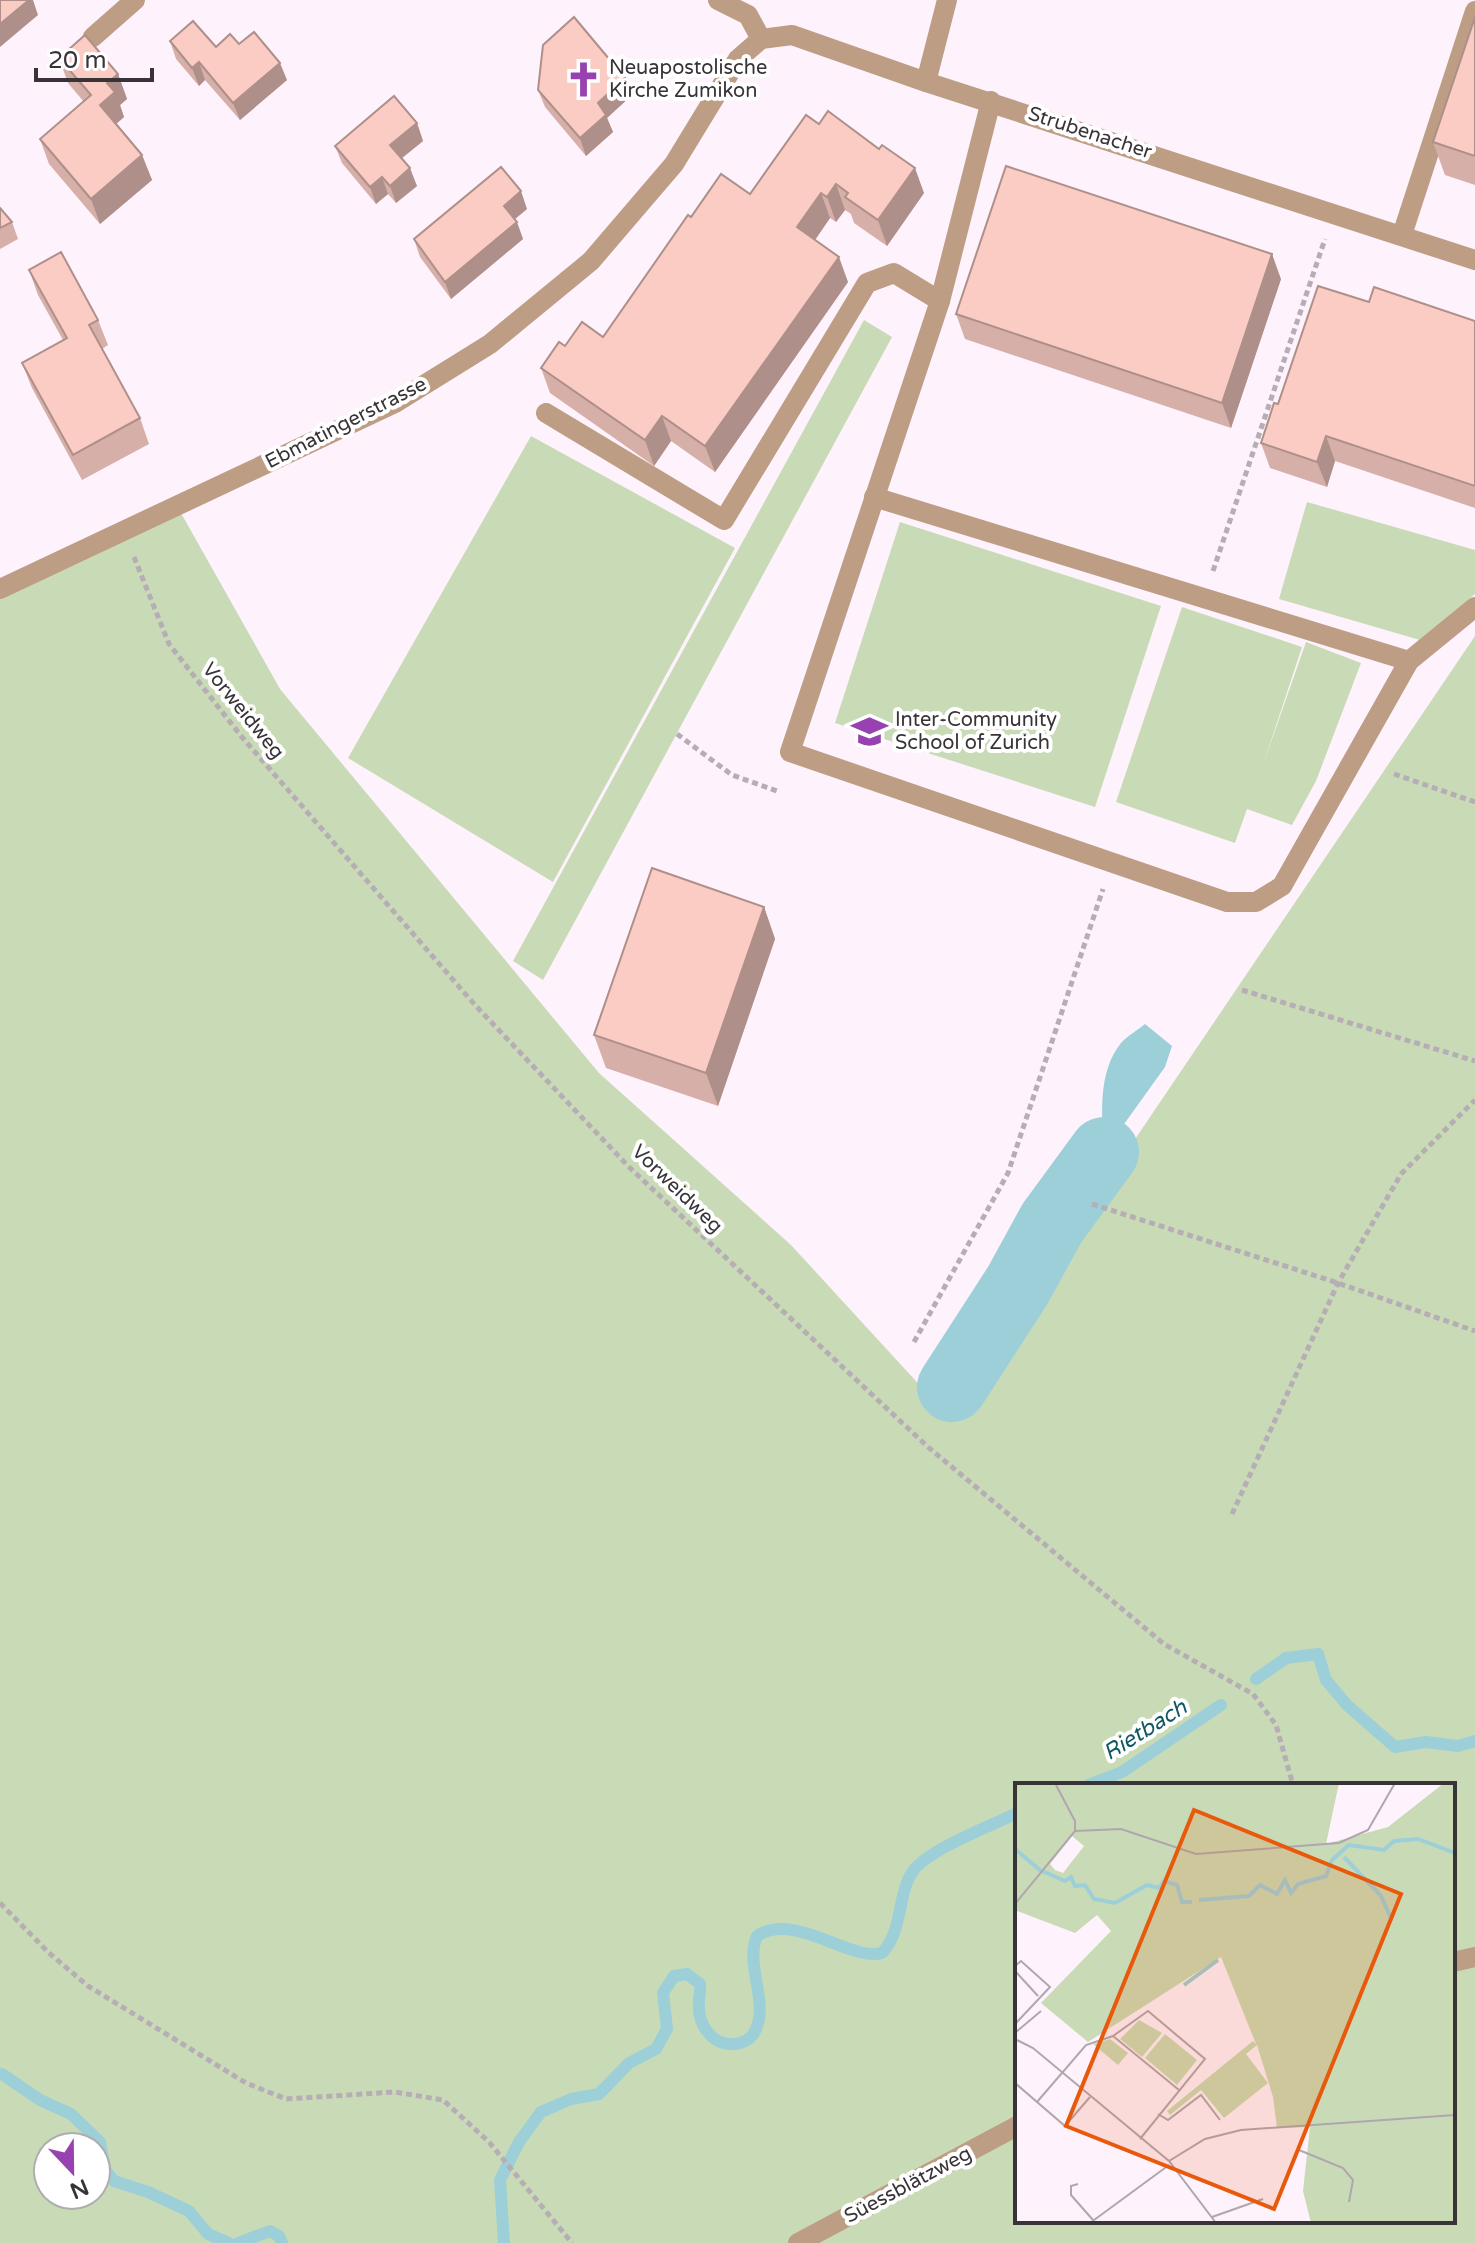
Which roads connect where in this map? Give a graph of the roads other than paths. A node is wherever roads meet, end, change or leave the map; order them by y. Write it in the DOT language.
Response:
graph roads {
  1 [pos="135,0"];
  2 [pos="718,0"];
  3 [pos="947,0"];
  4 [pos="752,8"];
  5 [pos="1475,11"];
  6 [pos="93,37"];
  7 [pos="761,39"];
  8 [pos="926,82"];
  9 [pos="991,101"];
  10 [pos="1402,235"];
  11 [pos="1475,260"];
  12 [pos="940,301"];
  13 [pos="546,413"];
  14 [pos="874,497"];
  15 [pos="0,589"];
  16 [pos="1475,607"];
  17 [pos="1409,661"];
  18 [pos="1475,1957"];
  19 [pos="1455,1962"];
  20 [pos="1015,2127"];
  21 [pos="798,2243"];
  1 -- 6 [label="street"];
  2 -- 4 [label="street"];
  3 -- 8 [label="street"];
  4 -- 7 [label="street"];
  5 -- 10 [label="street"];
  7 -- 8 [label="street, Strubenacher"];
  7 -- 15 [label="street, Ebmatingerstrasse"];
  8 -- 9 [label="street, Strubenacher"];
  9 -- 10 [label="street, Strubenacher"];
  9 -- 12 [label="street"];
  10 -- 11 [label="street, Strubenacher"];
  12 -- 13 [label="street"];
  12 -- 14 [label="street"];
  14 -- 17 [label="street"];
  14 -- 17 [label="street"];
  16 -- 17 [label="street"];
  18 -- 19 [label="street"];
  20 -- 21 [label="street, Süessblätzweg"];
}
